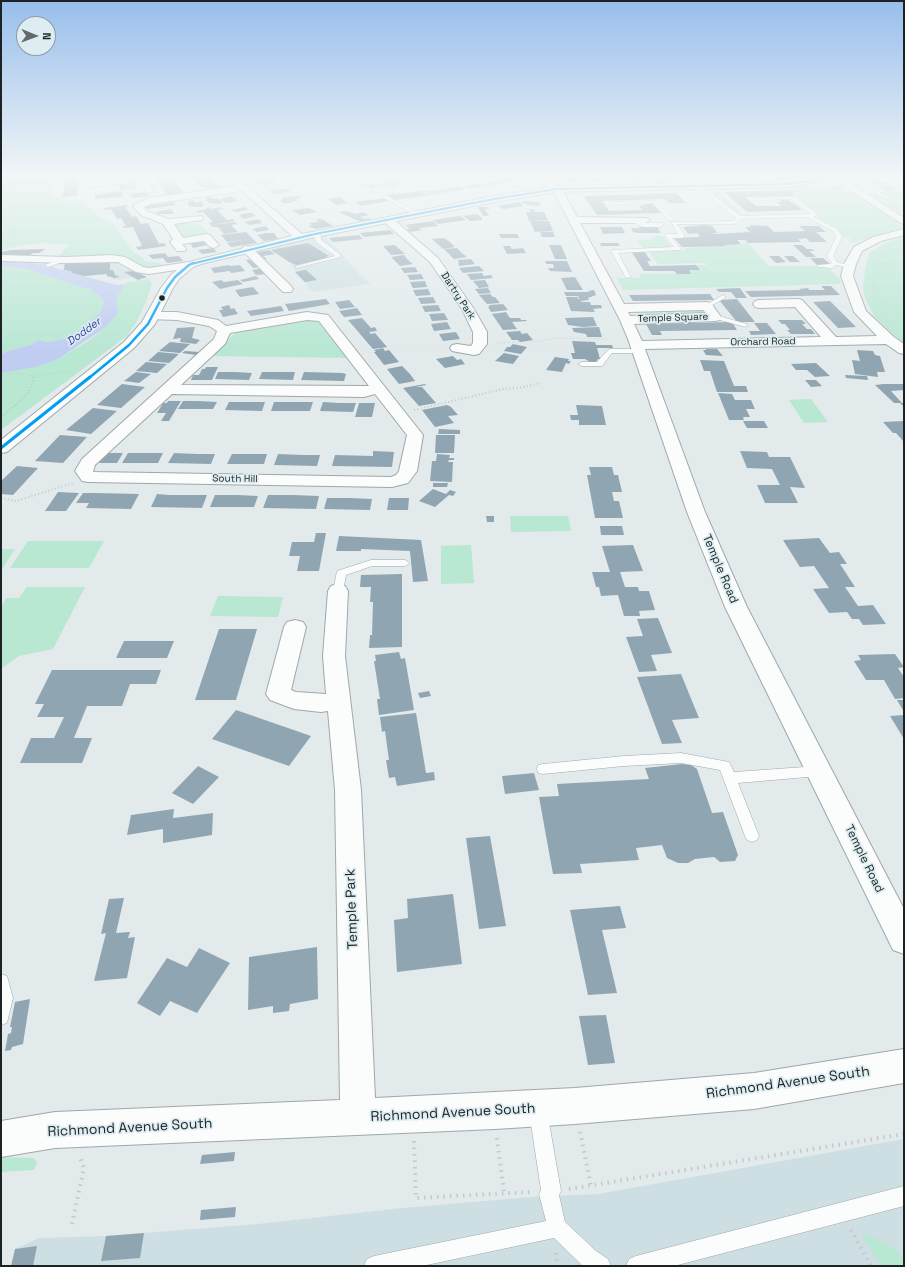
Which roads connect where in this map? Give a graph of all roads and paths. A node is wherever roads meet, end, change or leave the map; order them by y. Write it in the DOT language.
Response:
graph roads {
  1 [pos="14,235"];
  2 [pos="175,235"];
  3 [pos="191,235"];
  4 [pos="208,235"];
  5 [pos="309,235"];
  6 [pos="316,235"];
  7 [pos="405,235"];
  8 [pos="582,235"];
  9 [pos="681,235"];
  10 [pos="839,235"];
  11 [pos="892,235"];
  12 [pos="299,237"];
  13 [pos="1,244"];
  14 [pos="214,245"];
  15 [pos="786,245"];
  16 [pos="889,247"];
  17 [pos="247,249"];
  18 [pos="812,251"];
  19 [pos="818,257"];
  20 [pos="1,258"];
  21 [pos="63,260"];
  22 [pos="835,263"];
  23 [pos="875,263"];
  24 [pos="817,264"];
  25 [pos="48,265"];
  26 [pos="189,265"];
  27 [pos="849,266"];
  28 [pos="904,266"];
  29 [pos="298,267"];
  30 [pos="149,271"];
  31 [pos="628,277"];
  32 [pos="167,288"];
  33 [pos="287,289"];
  34 [pos="723,297"];
  35 [pos="759,304"];
  36 [pos="707,306"];
  37 [pos="619,308"];
  38 [pos="152,316"];
  39 [pos="715,317"];
  40 [pos="889,318"];
  41 [pos="626,320"];
  42 [pos="745,326"];
  43 [pos="224,330"];
  44 [pos="889,340"];
  45 [pos="832,341"];
  46 [pos="480,344"];
  47 [pos="637,345"];
  48 [pos="457,348"];
  49 [pos="904,350"];
  50 [pos="582,364"];
  51 [pos="96,372"];
  52 [pos="1,374"];
  53 [pos="34,376"];
  54 [pos="541,383"];
  55 [pos="168,389"];
  56 [pos="379,389"];
  57 [pos="398,413"];
  58 [pos="1,417"];
  59 [pos="1,448"];
  60 [pos="88,477"];
  61 [pos="1,498"];
  62 [pos="405,563"];
  63 [pos="338,591"];
  64 [pos="295,627"];
  65 [pos="338,701"];
  66 [pos="543,769"];
  67 [pos="819,770"];
  68 [pos="730,778"];
  69 [pos="752,836"];
  70 [pos="904,940"];
  71 [pos="1,982"];
  72 [pos="1,1017"];
  73 [pos="904,1066"];
  74 [pos="575,1106"];
  75 [pos="538,1109"];
  76 [pos="358,1117"];
  77 [pos="71,1130"];
  78 [pos="904,1134"];
  79 [pos="489,1136"];
  80 [pos="1,1139"];
  81 [pos="421,1140"];
  82 [pos="591,1186"];
  83 [pos="551,1191"];
  84 [pos="504,1192"];
  85 [pos="904,1196"];
  86 [pos="841,1213"];
  87 [pos="72,1224"];
  88 [pos="557,1228"];
  89 [pos="374,1266"];
  90 [pos="601,1266"];
  91 [pos="636,1266"];
  92 [pos="871,1266"];
  1 -- 13 [label="path"];
  2 -- 3 [label="street"];
  4 -- 14 [label="street"];
  5 -- 12 [label="street"];
  6 -- 29 [label="lane"];
  7 -- 46 [label="street, Dartry Park"];
  8 -- 37 [label="street, Temple Road"];
  9 -- 31 [label="lane"];
  10 -- 22 [label="lane"];
  11 -- 27 [label="street"];
  12 -- 17 [label="street"];
  15 -- 24 [label="path"];
  16 -- 23 [label="path"];
  17 -- 26 [label="street"];
  17 -- 33 [label="street"];
  18 -- 19 [label="path"];
  20 -- 21 [label="street"];
  21 -- 25 [label="lane"];
  21 -- 30 [label="street"];
  22 -- 24 [label="lane"];
  22 -- 27 [label="lane"];
  23 -- 28 [label="path"];
  23 -- 40 [label="path"];
  26 -- 30 [label="street"];
  26 -- 32 [label="street"];
  27 -- 44 [label="street"];
  30 -- 32 [label="street"];
  32 -- 38 [label="street"];
  34 -- 36 [label="lane"];
  35 -- 45 [label="street"];
  36 -- 37 [label="street, Temple Square"];
  36 -- 39 [label="street, Temple Square"];
  37 -- 41 [label="street, Temple Road"];
  38 -- 43 [label="street"];
  38 -- 51 [label="street"];
  39 -- 41 [label="street, Temple Square"];
  39 -- 42 [label="lane"];
  41 -- 47 [label="street, Temple Road"];
  43 -- 55 [label="street"];
  43 -- 56 [label="street, South Hill"];
  44 -- 45 [label="street, Orchard Road"];
  44 -- 49 [label="street"];
  45 -- 47 [label="street, Orchard Road"];
  46 -- 47 [label="path"];
  46 -- 48 [label="street"];
  47 -- 50 [label="lane"];
  47 -- 67 [label="street, Temple Road"];
  51 -- 53 [label="path"];
  51 -- 59 [label="street"];
  52 -- 53 [label="path"];
  53 -- 58 [label="path"];
  54 -- 57 [label="path"];
  55 -- 56 [label="street"];
  55 -- 60 [label="street"];
  56 -- 57 [label="street, South Hill"];
  57 -- 60 [label="street, South Hill"];
  60 -- 61 [label="path"];
  62 -- 63 [label="lane"];
  63 -- 65 [label="street, Temple Park"];
  64 -- 65 [label="street"];
  65 -- 76 [label="street, Temple Park"];
  66 -- 68 [label="lane"];
  67 -- 68 [label="lane"];
  67 -- 70 [label="street, Temple Road"];
  68 -- 69 [label="lane"];
  71 -- 72 [label="lane"];
  73 -- 74 [label="street, Richmond Avenue South"];
  74 -- 75 [label="street, Richmond Avenue South"];
  74 -- 82 [label="path"];
  75 -- 76 [label="street, Richmond Avenue South"];
  75 -- 83 [label="lane"];
  76 -- 77 [label="street, Richmond Avenue South"];
  77 -- 80 [label="street, Richmond Avenue South"];
  77 -- 87 [label="path"];
  78 -- 82 [label="path"];
  79 -- 84 [label="path"];
  81 -- 84 [label="path"];
  82 -- 83 [label="path"];
  83 -- 84 [label="path"];
  83 -- 88 [label="lane"];
  85 -- 86 [label="lane"];
  86 -- 91 [label="lane"];
  86 -- 92 [label="path"];
  88 -- 89 [label="lane"];
  88 -- 90 [label="lane"];
}
